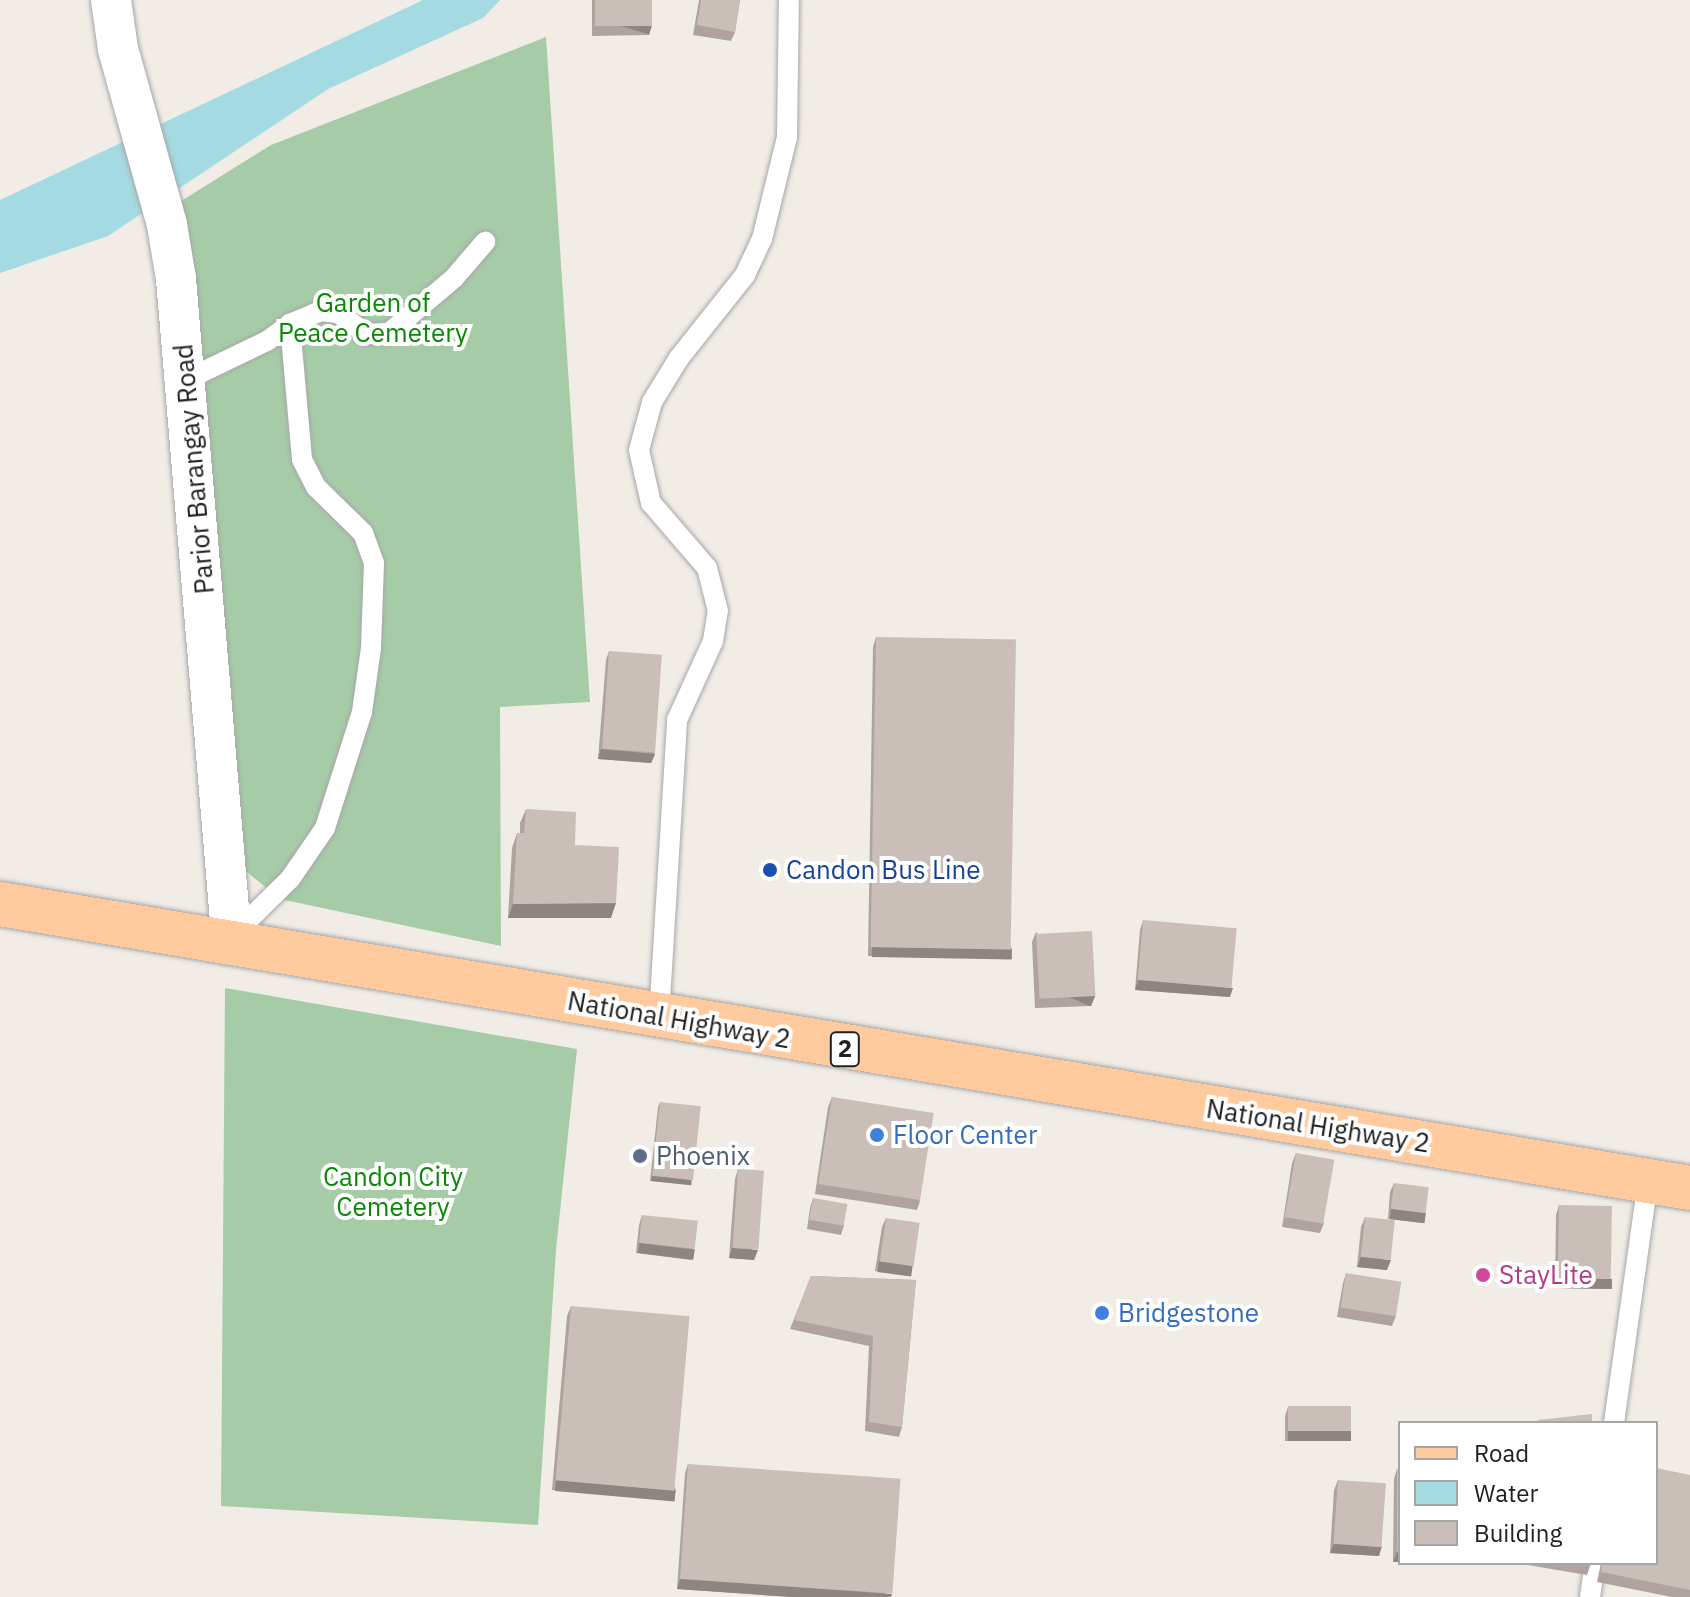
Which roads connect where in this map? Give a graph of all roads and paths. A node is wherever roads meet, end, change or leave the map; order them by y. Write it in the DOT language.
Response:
graph roads {
  1 [pos="111,0"];
  2 [pos="789,0"];
  3 [pos="485,242"];
  4 [pos="290,324"];
  5 [pos="188,379"];
  6 [pos="0,904"];
  7 [pos="232,941"];
  8 [pos="659,1017"];
  9 [pos="1648,1180"];
  10 [pos="1690,1188"];
  11 [pos="1614,1421"];
  12 [pos="1595,1565"];
  13 [pos="1590,1597"];
  1 -- 5 [label="street, Parior Barangay Road"];
  2 -- 8 [label="lane"];
  3 -- 4 [label="lane"];
  4 -- 5 [label="lane"];
  4 -- 7 [label="lane"];
  5 -- 7 [label="street, Parior Barangay Road"];
  6 -- 7 [label="main road, National Highway 2 / 2"];
  7 -- 8 [label="main road, National Highway 2 / 2"];
  8 -- 9 [label="main road, National Highway 2 / 2"];
  9 -- 10 [label="main road, National Highway 2 / 2"];
  9 -- 11 [label="lane"];
  12 -- 13 [label="lane"];
}
